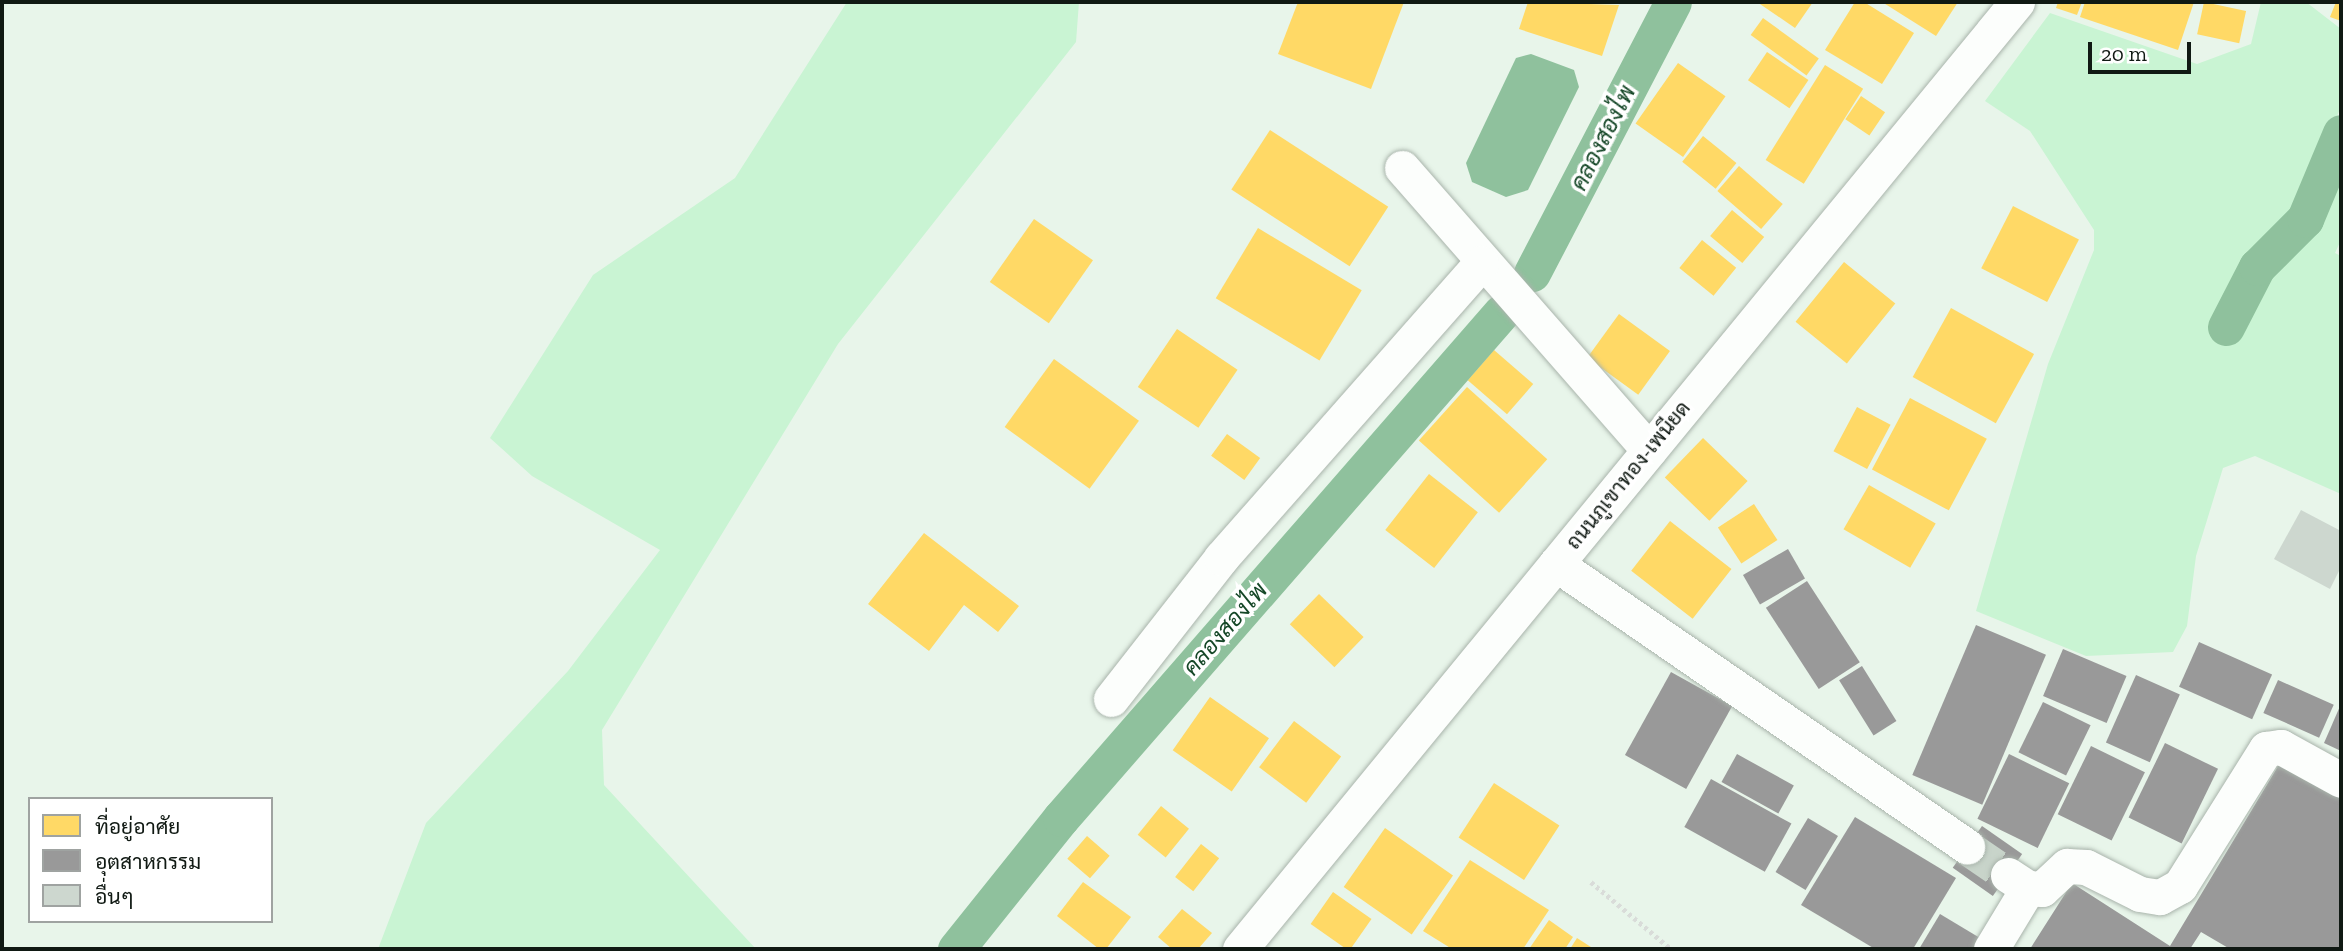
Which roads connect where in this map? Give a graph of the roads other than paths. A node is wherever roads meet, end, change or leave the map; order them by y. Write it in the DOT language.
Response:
graph roads {
  1 [pos="2017,2"];
  2 [pos="1402,168"];
  3 [pos="1481,263"];
  4 [pos="1649,450"];
  5 [pos="1556,564"];
  6 [pos="1111,699"];
  7 [pos="2341,780"];
  8 [pos="1967,847"];
  9 [pos="1240,949"];
  10 [pos="1991,949"];
  1 -- 4 [label="street, ถนนภูเขาทอง-เพนียด"];
  2 -- 3 [label="street"];
  3 -- 4 [label="street"];
  3 -- 6 [label="street"];
  4 -- 5 [label="street, ถนนภูเขาทอง-เพนียด"];
  5 -- 8 [label="street"];
  5 -- 9 [label="street, ถนนภูเขาทอง-เพนียด"];
  7 -- 10 [label="street"];
}
